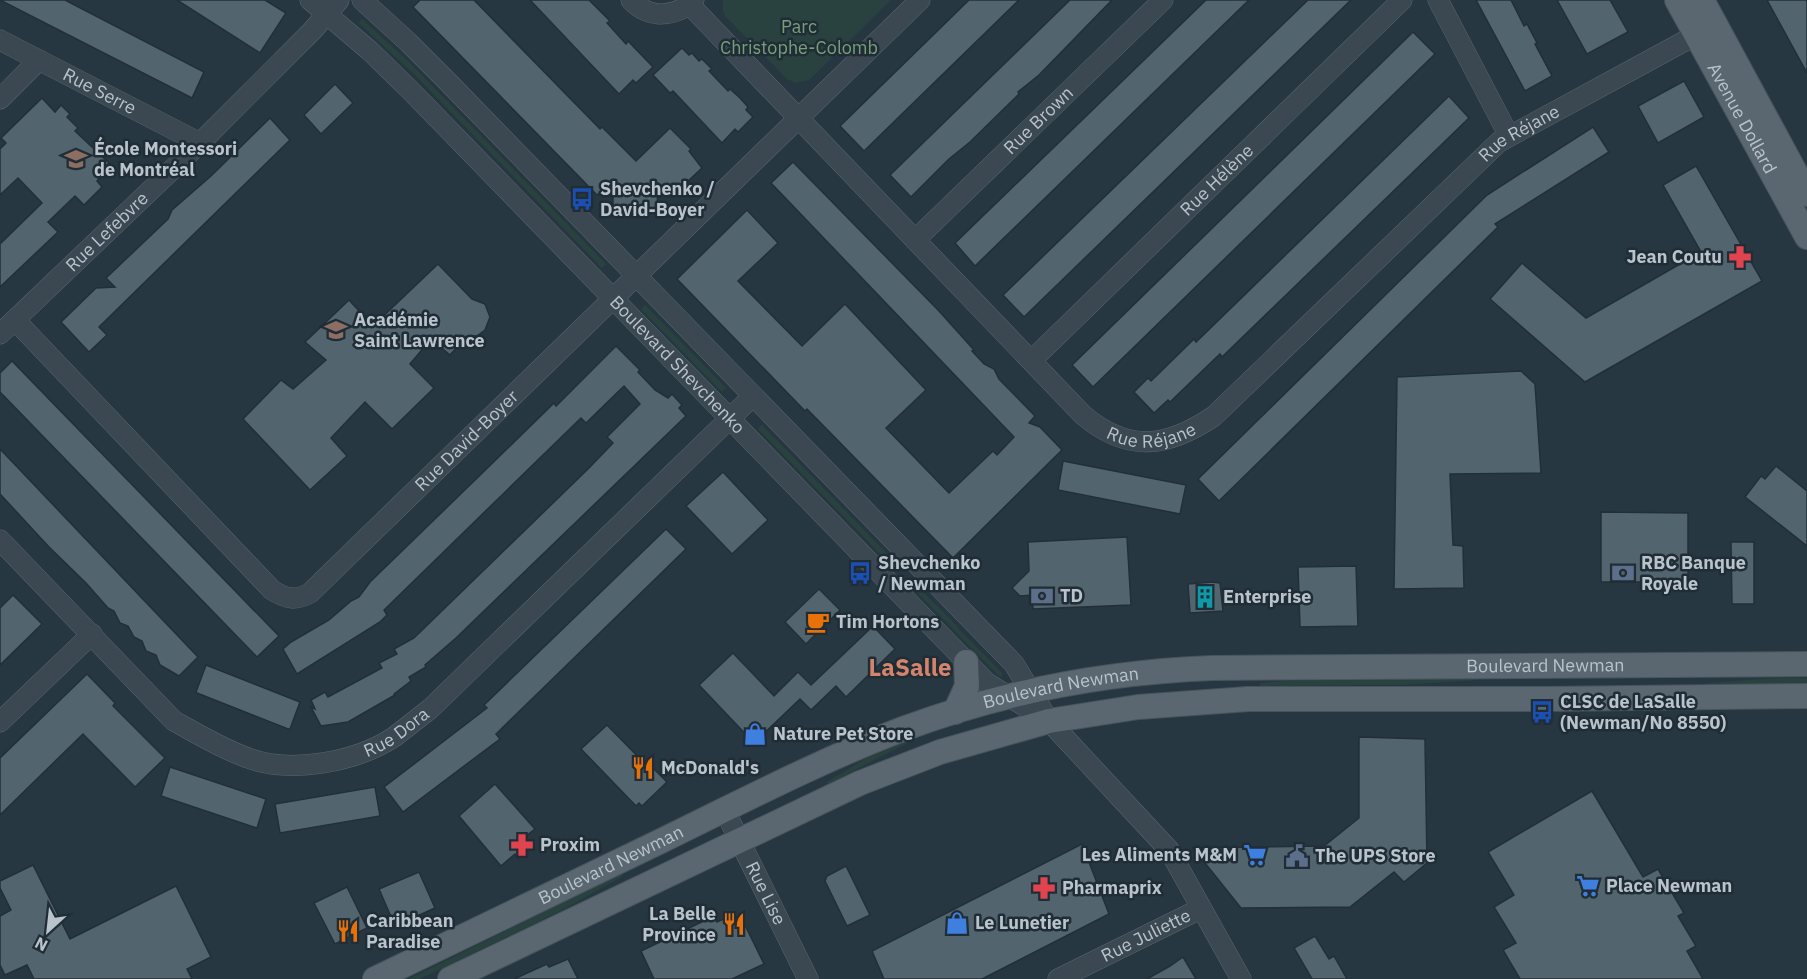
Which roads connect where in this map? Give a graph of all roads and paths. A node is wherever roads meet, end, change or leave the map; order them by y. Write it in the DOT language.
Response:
graph roads {
  1 [pos="310,0"];
  2 [pos="362,0"];
  3 [pos="631,0"];
  4 [pos="920,0"];
  5 [pos="1163,0"];
  6 [pos="1402,0"];
  7 [pos="1438,0"];
  8 [pos="1677,0"];
  9 [pos="1702,0"];
  10 [pos="692,2"];
  11 [pos="333,7"];
  12 [pos="1706,30"];
  13 [pos="0,40"];
  14 [pos="39,60"];
  15 [pos="0,99"];
  16 [pos="798,117"];
  17 [pos="1509,136"];
  18 [pos="200,143"];
  19 [pos="1807,194"];
  20 [pos="1807,237"];
  21 [pos="915,240"];
  22 [pos="636,276"];
  23 [pos="613,299"];
  24 [pos="15,320"];
  25 [pos="0,334"];
  26 [pos="1032,360"];
  27 [pos="753,396"];
  28 [pos="730,418"];
  29 [pos="0,540"];
  30 [pos="92,634"];
  31 [pos="966,662"];
  32 [pos="1807,663"];
  33 [pos="1019,694"];
  34 [pos="1807,696"];
  35 [pos="955,712"];
  36 [pos="1049,721"];
  37 [pos="0,722"];
  38 [pos="724,809"];
  39 [pos="739,840"];
  40 [pos="1200,909"];
  41 [pos="375,979"];
  42 [pos="450,979"];
  43 [pos="808,979"];
  44 [pos="1058,979"];
  45 [pos="1240,979"];
  1 -- 11 [label="street, Boulevard Shevchenko"];
  2 -- 22 [label="street, Boulevard Shevchenko"];
  3 -- 10 [label="street, Rue Réjane"];
  4 -- 16 [label="street, Rue David-Boyer"];
  5 -- 21 [label="street, Rue Brown"];
  6 -- 26 [label="street, Rue Hélène"];
  7 -- 17 [label="street"];
  8 -- 12 [label="main road, Avenue Dollard"];
  9 -- 12 [label="main road, Avenue Dollard"];
  10 -- 16 [label="street, Rue Réjane"];
  11 -- 18 [label="street, Rue Lefebvre"];
  11 -- 23 [label="street, Boulevard Shevchenko"];
  12 -- 17 [label="street, Rue Réjane"];
  12 -- 19 [label="main road, Avenue Dollard"];
  12 -- 20 [label="main road, Avenue Dollard"];
  13 -- 14 [label="street, Rue Serre"];
  14 -- 15 [label="street"];
  14 -- 18 [label="street, Rue Serre"];
  16 -- 21 [label="street, Rue Réjane"];
  16 -- 22 [label="street, Rue David-Boyer"];
  17 -- 26 [label="street, Rue Réjane"];
  18 -- 24 [label="street, Rue Lefebvre"];
  21 -- 26 [label="street, Rue Réjane"];
  22 -- 23 [label="street, Rue David-Boyer"];
  22 -- 27 [label="street, Boulevard Shevchenko"];
  23 -- 24 [label="street, Rue David-Boyer"];
  23 -- 28 [label="street, Boulevard Shevchenko"];
  24 -- 25 [label="street, Rue Lefebvre"];
  27 -- 28 [label="street, Rue Dora"];
  27 -- 33 [label="street, Boulevard Shevchenko"];
  28 -- 30 [label="street, Rue Dora"];
  28 -- 31 [label="street, Boulevard Shevchenko"];
  29 -- 30 [label="street, Rue Dora"];
  30 -- 37 [label="street"];
  31 -- 33 [label="street, Boulevard Shevchenko"];
  31 -- 35 [label="main road"];
  32 -- 33 [label="main road, Boulevard Newman"];
  33 -- 35 [label="main road, Boulevard Newman"];
  33 -- 36 [label="street, Boulevard Shevchenko"];
  34 -- 36 [label="main road, Boulevard Newman"];
  35 -- 38 [label="main road, Boulevard Newman"];
  36 -- 39 [label="main road, Boulevard Newman"];
  36 -- 40 [label="street, Boulevard Shevchenko"];
  38 -- 39 [label="street, Rue Lise"];
  38 -- 41 [label="main road, Boulevard Newman"];
  39 -- 42 [label="main road, Boulevard Newman"];
  39 -- 43 [label="street, Rue Lise"];
  40 -- 44 [label="street, Rue Juliette"];
  40 -- 45 [label="street, Boulevard Shevchenko"];
}
